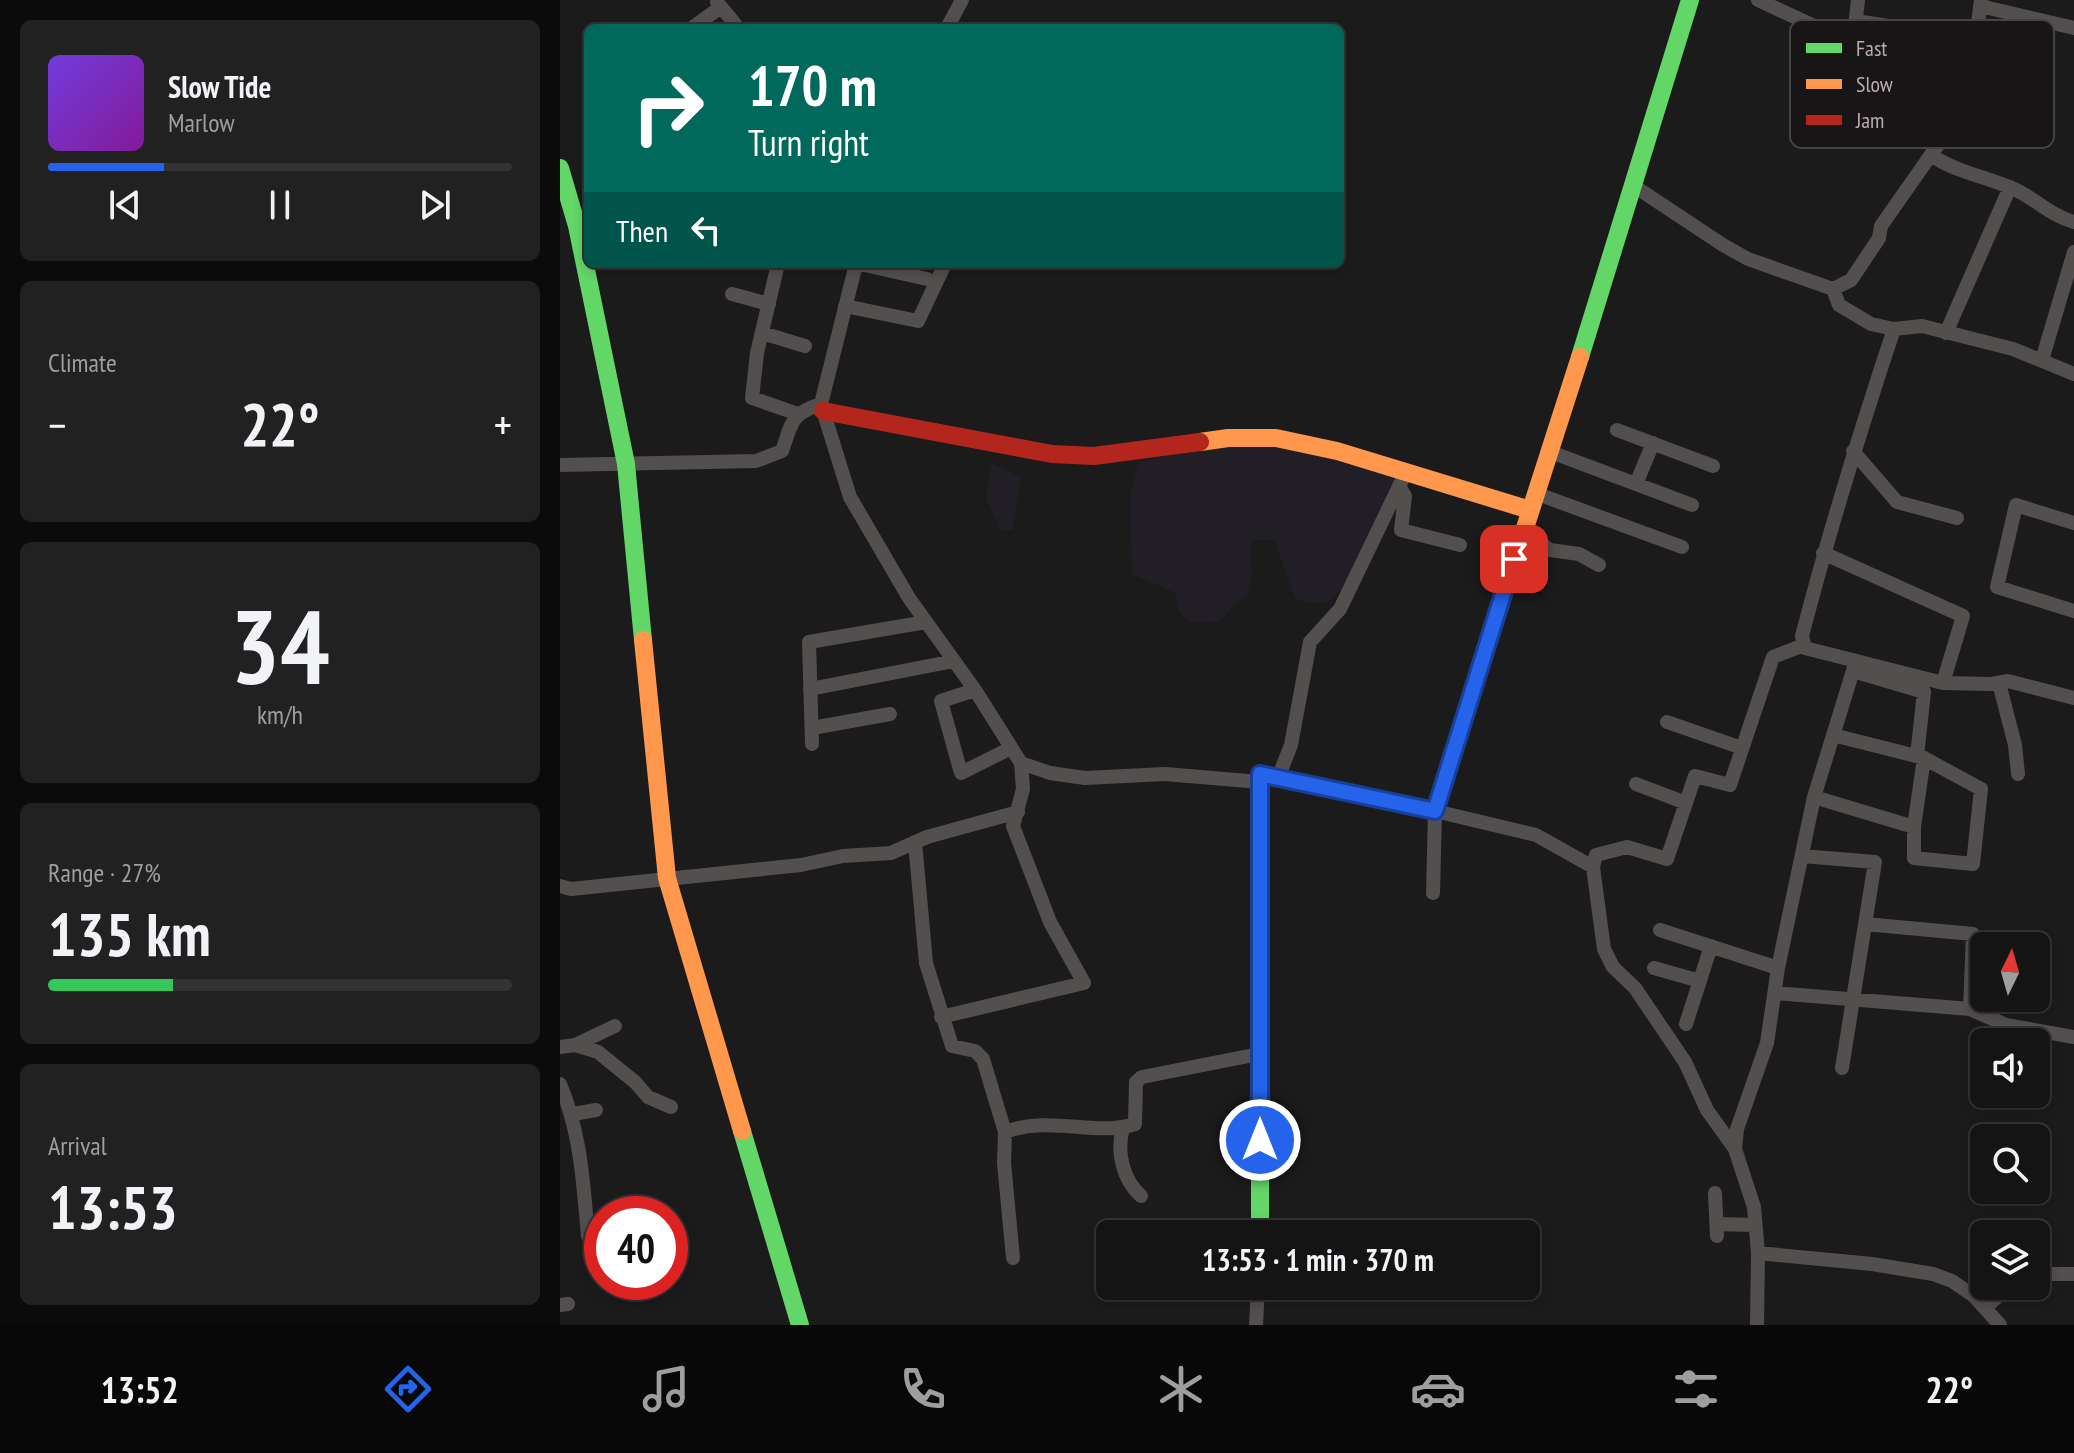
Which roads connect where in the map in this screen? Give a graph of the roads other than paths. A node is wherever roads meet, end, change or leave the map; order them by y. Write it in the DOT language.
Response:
graph roads {
  1 [pos="962,0"];
  2 [pos="1690,0"];
  3 [pos="1758,0"];
  4 [pos="1858,0"];
  5 [pos="1981,3"];
  6 [pos="718,4"];
  7 [pos="1801,20"];
  8 [pos="1856,20"];
  9 [pos="2044,20"];
  10 [pos="2054,23"];
  11 [pos="696,24"];
  12 [pos="735,24"];
  13 [pos="949,24"];
  14 [pos="2074,28"];
  15 [pos="1937,148"];
  16 [pos="1932,156"];
  17 [pos="560,168"];
  18 [pos="1634,186"];
  19 [pos="2010,187"];
  20 [pos="2074,222"];
  21 [pos="2074,252"];
  22 [pos="584,260"];
  23 [pos="586,268"];
  24 [pos="777,268"];
  25 [pos="857,268"];
  26 [pos="876,268"];
  27 [pos="943,268"];
  28 [pos="927,279"];
  29 [pos="1833,289"];
  30 [pos="732,294"];
  31 [pos="769,304"];
  32 [pos="845,306"];
  33 [pos="1894,329"];
  34 [pos="762,333"];
  35 [pos="1946,333"];
  36 [pos="805,346"];
  37 [pos="2042,360"];
  38 [pos="2074,374"];
  39 [pos="822,408"];
  40 [pos="798,414"];
  41 [pos="1617,430"];
  42 [pos="1653,443"];
  43 [pos="1548,451"];
  44 [pos="1853,451"];
  45 [pos="626,464"];
  46 [pos="560,465"];
  47 [pos="1713,466"];
  48 [pos="1403,479"];
  49 [pos="1636,484"];
  50 [pos="1532,502"];
  51 [pos="1692,505"];
  52 [pos="1957,518"];
  53 [pos="2074,523"];
  54 [pos="1523,531"];
  55 [pos="1460,545"];
  56 [pos="1682,547"];
  57 [pos="1823,553"];
  58 [pos="1599,565"];
  59 [pos="2074,611"];
  60 [pos="926,622"];
  61 [pos="1804,645"];
  62 [pos="954,661"];
  63 [pos="1855,666"];
  64 [pos="1943,683"];
  65 [pos="1999,683"];
  66 [pos="810,689"];
  67 [pos="975,690"];
  68 [pos="2074,698"];
  69 [pos="890,714"];
  70 [pos="1667,722"];
  71 [pos="812,728"];
  72 [pos="1833,735"];
  73 [pos="812,744"];
  74 [pos="1011,748"];
  75 [pos="1742,748"];
  76 [pos="1920,757"];
  77 [pos="1021,763"];
  78 [pos="2018,774"];
  79 [pos="1269,780"];
  80 [pos="1636,784"];
  81 [pos="1814,797"];
  82 [pos="1686,803"];
  83 [pos="1435,811"];
  84 [pos="1018,812"];
  85 [pos="1914,827"];
  86 [pos="915,842"];
  87 [pos="1802,856"];
  88 [pos="1593,867"];
  89 [pos="667,878"];
  90 [pos="560,886"];
  91 [pos="1433,893"];
  92 [pos="1865,924"];
  93 [pos="1660,930"];
  94 [pos="1970,934"];
  95 [pos="1711,946"];
  96 [pos="1654,968"];
  97 [pos="1778,968"];
  98 [pos="1700,981"];
  99 [pos="1776,993"];
  100 [pos="1853,999"];
  101 [pos="1970,1009"];
  102 [pos="1977,1012"];
  103 [pos="941,1017"];
  104 [pos="1686,1024"];
  105 [pos="615,1026"];
  106 [pos="2074,1037"];
  107 [pos="568,1046"];
  108 [pos="1259,1054"];
  109 [pos="1842,1068"];
  110 [pos="560,1084"];
  111 [pos="671,1107"];
  112 [pos="596,1110"];
  113 [pos="573,1114"];
  114 [pos="1123,1128"];
  115 [pos="1005,1132"];
  116 [pos="1735,1149"];
  117 [pos="1715,1193"];
  118 [pos="584,1196"];
  119 [pos="1141,1196"];
  120 [pos="1260,1220"];
  121 [pos="1755,1225"];
  122 [pos="1758,1253"];
  123 [pos="1013,1258"];
  124 [pos="2050,1274"];
  125 [pos="2074,1274"];
  126 [pos="1257,1300"];
  127 [pos="1994,1300"];
  128 [pos="1985,1308"];
  129 [pos="800,1325"];
  130 [pos="1256,1325"];
  131 [pos="1757,1325"];
  132 [pos="2000,1325"];
  1 -- 13 [label="street"];
  2 -- 18 [label="street"];
  3 -- 7 [label="street"];
  4 -- 8 [label="street"];
  5 -- 9 [label="street"];
  6 -- 11 [label="street"];
  6 -- 12 [label="street"];
  10 -- 14 [label="street"];
  15 -- 16 [label="street"];
  16 -- 19 [label="street"];
  16 -- 29 [label="street"];
  17 -- 22 [label="street"];
  18 -- 29 [label="street"];
  18 -- 43 [label="street"];
  19 -- 20 [label="street"];
  19 -- 35 [label="street"];
  21 -- 37 [label="street"];
  23 -- 45 [label="street"];
  24 -- 31 [label="street"];
  25 -- 32 [label="street"];
  26 -- 28 [label="street"];
  27 -- 32 [label="street"];
  29 -- 33 [label="street"];
  30 -- 31 [label="street"];
  31 -- 34 [label="street"];
  32 -- 39 [label="street"];
  33 -- 35 [label="street"];
  33 -- 44 [label="street"];
  34 -- 36 [label="street"];
  34 -- 40 [label="street"];
  35 -- 37 [label="street"];
  37 -- 38 [label="street"];
  39 -- 40 [label="street"];
  39 -- 48 [label="street"];
  39 -- 60 [label="street"];
  40 -- 45 [label="street"];
  41 -- 42 [label="street"];
  42 -- 47 [label="street"];
  42 -- 49 [label="street"];
  43 -- 49 [label="street"];
  43 -- 50 [label="street"];
  44 -- 52 [label="street"];
  44 -- 57 [label="street"];
  45 -- 46 [label="street"];
  45 -- 89 [label="street"];
  48 -- 50 [label="street"];
  48 -- 55 [label="street"];
  48 -- 79 [label="street"];
  49 -- 51 [label="street"];
  50 -- 54 [label="street"];
  50 -- 56 [label="street"];
  53 -- 59 [label="street"];
  54 -- 58 [label="street"];
  54 -- 83 [label="street"];
  57 -- 61 [label="street"];
  57 -- 64 [label="street"];
  60 -- 62 [label="street"];
  60 -- 66 [label="street"];
  61 -- 63 [label="street"];
  61 -- 75 [label="street"];
  62 -- 66 [label="street"];
  62 -- 67 [label="street"];
  63 -- 64 [label="street"];
  63 -- 72 [label="street"];
  63 -- 76 [label="street"];
  64 -- 65 [label="street"];
  65 -- 68 [label="street"];
  65 -- 78 [label="street"];
  66 -- 71 [label="street"];
  67 -- 74 [label="street"];
  67 -- 74 [label="street"];
  69 -- 71 [label="street"];
  70 -- 75 [label="street"];
  71 -- 73 [label="street"];
  72 -- 76 [label="street"];
  72 -- 81 [label="street"];
  74 -- 77 [label="street"];
  75 -- 82 [label="street"];
  76 -- 85 [label="street"];
  76 -- 85 [label="street"];
  77 -- 79 [label="street"];
  77 -- 84 [label="street"];
  79 -- 83 [label="street"];
  79 -- 108 [label="street"];
  80 -- 82 [label="street"];
  81 -- 85 [label="street"];
  81 -- 87 [label="street"];
  82 -- 88 [label="street"];
  83 -- 88 [label="street"];
  83 -- 91 [label="street"];
  84 -- 86 [label="street"];
  84 -- 103 [label="street"];
  86 -- 89 [label="street"];
  86 -- 103 [label="street"];
  87 -- 92 [label="street"];
  87 -- 97 [label="street"];
  88 -- 116 [label="street"];
  89 -- 90 [label="street"];
  89 -- 129 [label="street"];
  92 -- 94 [label="street"];
  92 -- 100 [label="street"];
  93 -- 95 [label="street"];
  95 -- 97 [label="street"];
  95 -- 98 [label="street"];
  96 -- 98 [label="street"];
  97 -- 99 [label="street"];
  98 -- 104 [label="street"];
  99 -- 100 [label="street"];
  99 -- 116 [label="street"];
  100 -- 101 [label="street"];
  100 -- 109 [label="street"];
  102 -- 106 [label="street"];
  103 -- 115 [label="street"];
  105 -- 107 [label="street"];
  107 -- 111 [label="street"];
  108 -- 114 [label="street"];
  108 -- 120 [label="street"];
  110 -- 113 [label="street"];
  112 -- 113 [label="street"];
  113 -- 118 [label="street"];
  114 -- 115 [label="street"];
  114 -- 119 [label="street"];
  115 -- 123 [label="street"];
  116 -- 121 [label="street"];
  117 -- 121 [label="street"];
  121 -- 122 [label="street"];
  122 -- 128 [label="street"];
  122 -- 131 [label="street"];
  124 -- 125 [label="street"];
  126 -- 130 [label="street"];
  127 -- 128 [label="street"];
  128 -- 132 [label="street"];
}
